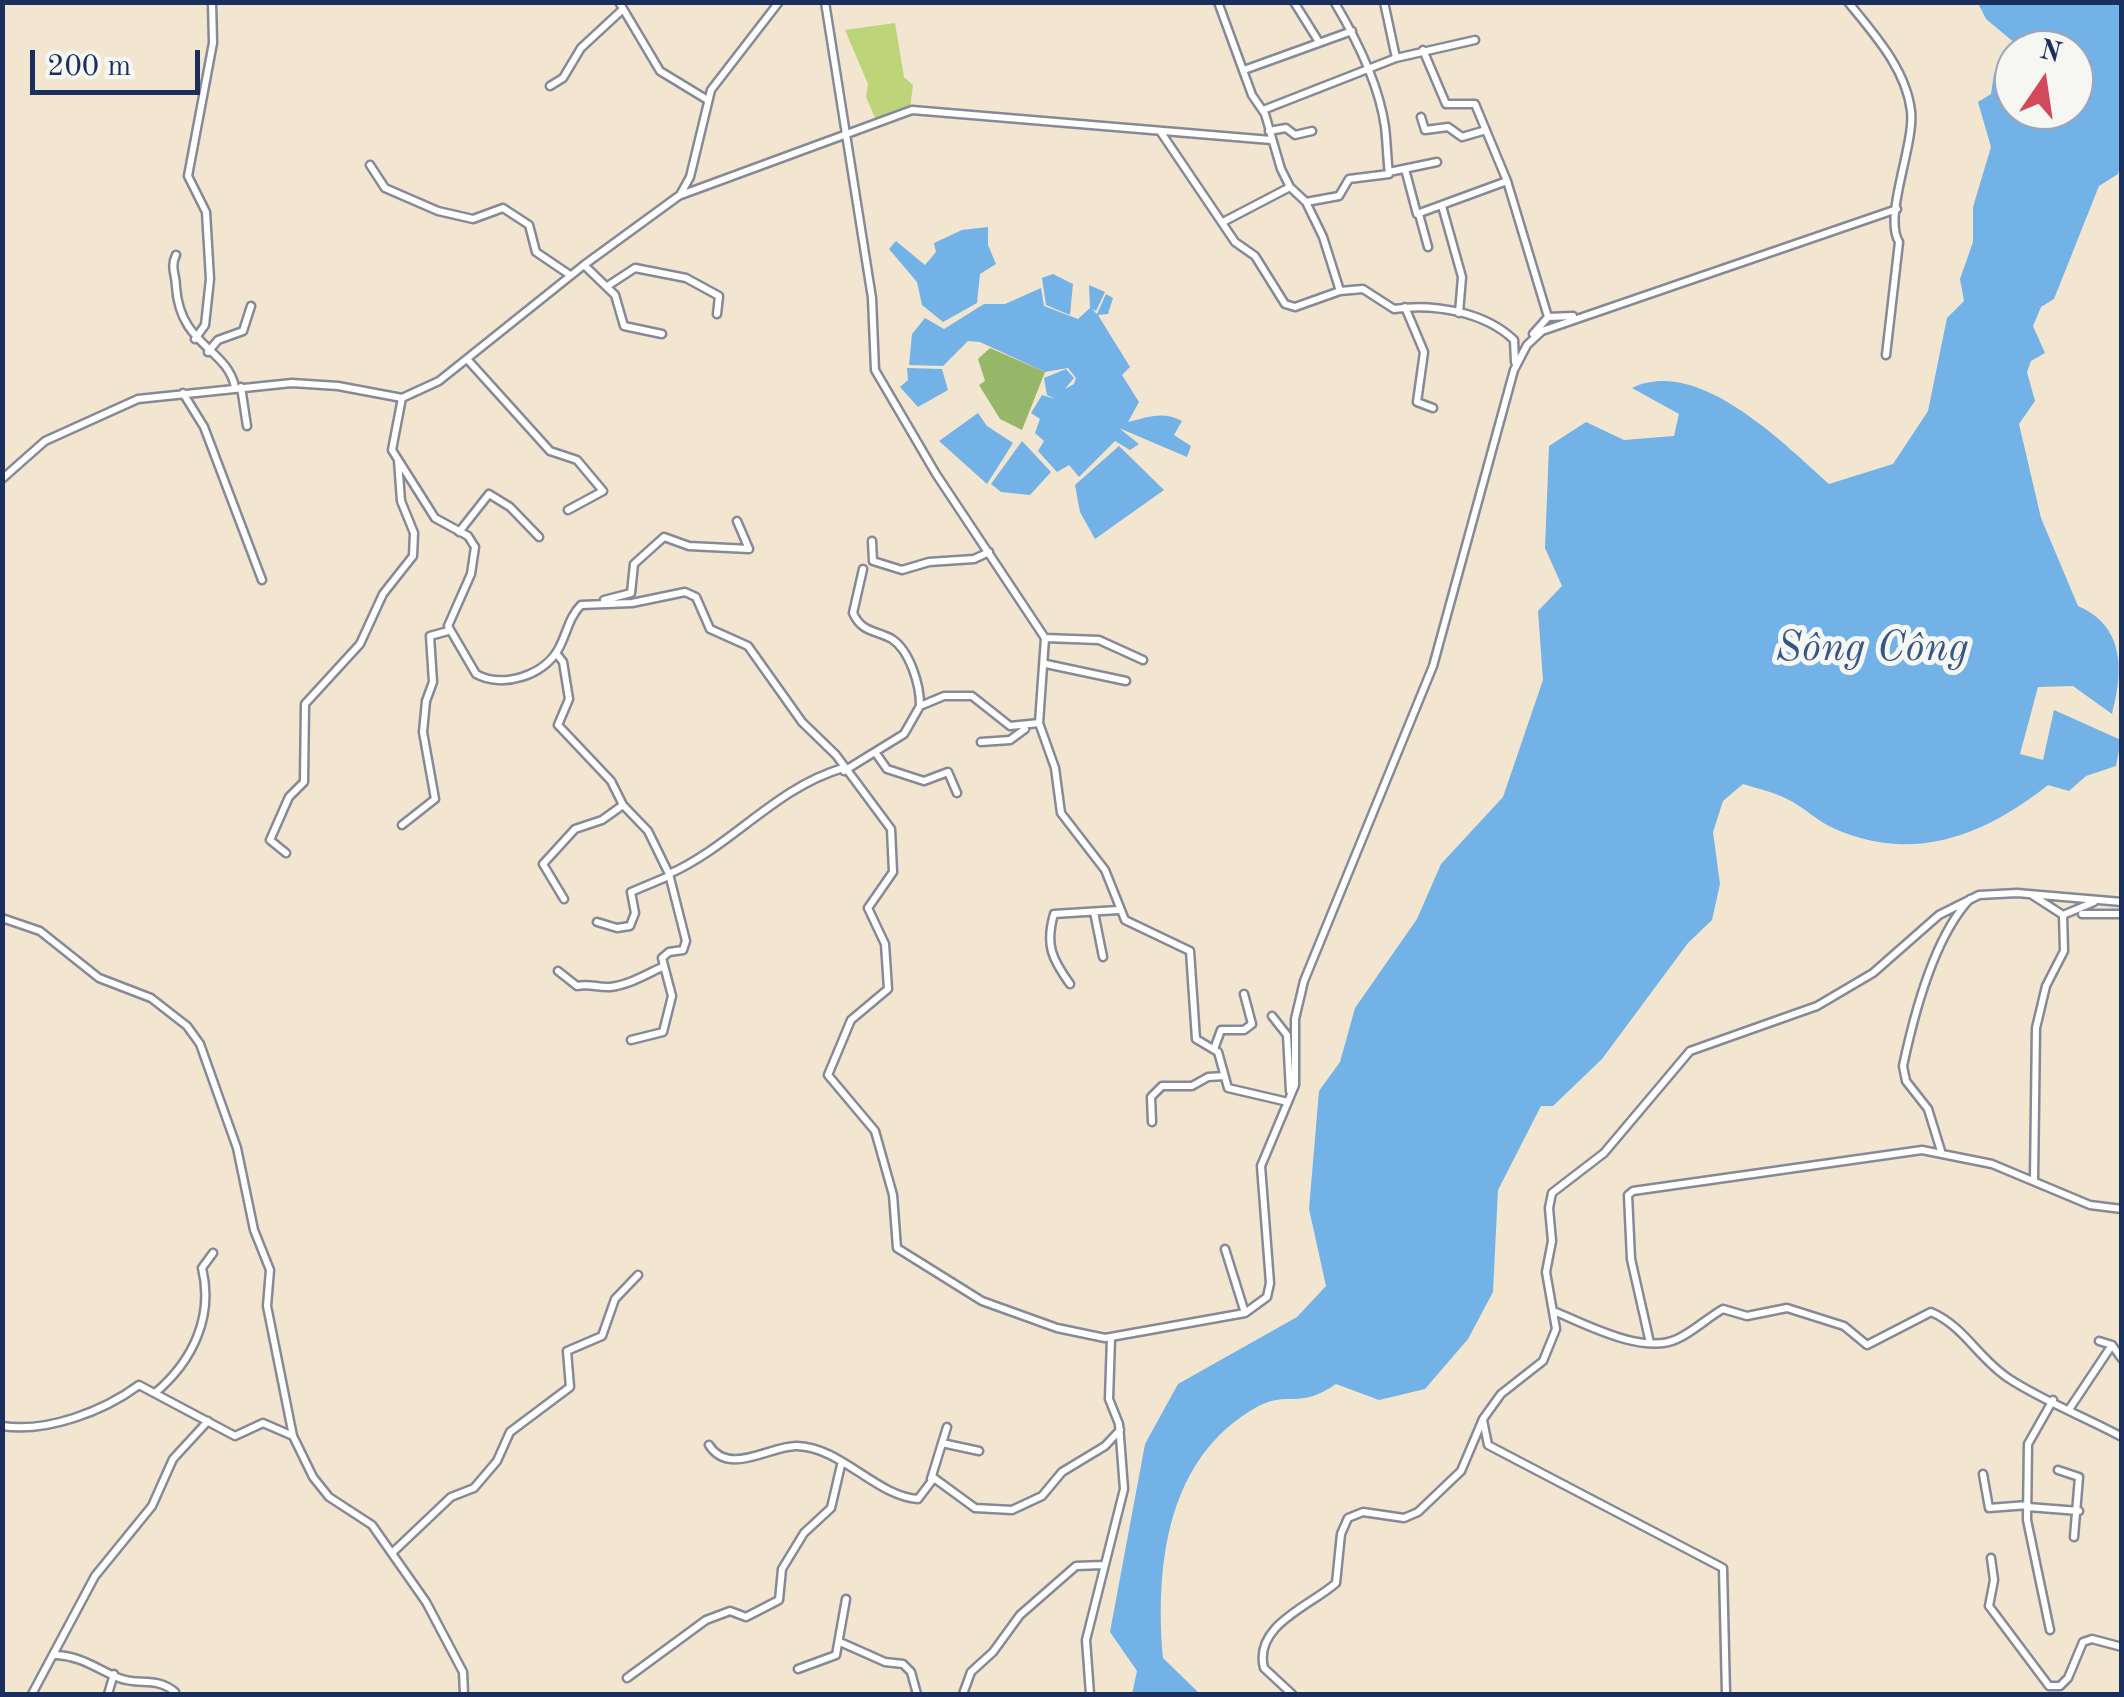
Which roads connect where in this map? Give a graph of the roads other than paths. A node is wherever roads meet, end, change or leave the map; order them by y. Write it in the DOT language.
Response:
graph roads {
  1 [pos="212,2"];
  2 [pos="779,2"];
  3 [pos="825,2"];
  4 [pos="1218,2"];
  5 [pos="1294,2"];
  6 [pos="1384,2"];
  7 [pos="1848,2"];
  8 [pos="1335,3"];
  9 [pos="620,6"];
  10 [pos="1352,32"];
  11 [pos="1474,40"];
  12 [pos="1319,42"];
  13 [pos="1423,50"];
  14 [pos="1396,58"];
  15 [pos="1365,68"];
  16 [pos="1244,70"];
  17 [pos="550,86"];
  18 [pos="706,99"];
  19 [pos="1264,110"];
  20 [pos="1421,117"];
  21 [pos="1159,130"];
  22 [pos="1486,130"];
  23 [pos="1269,131"];
  24 [pos="1312,131"];
  25 [pos="850,135"];
  26 [pos="1271,140"];
  27 [pos="1436,162"];
  28 [pos="370,165"];
  29 [pos="1405,168"];
  30 [pos="1389,172"];
  31 [pos="690,178"];
  32 [pos="1507,181"];
  33 [pos="1290,187"];
  34 [pos="702,190"];
  35 [pos="680,195"];
  36 [pos="1306,202"];
  37 [pos="1442,206"];
  38 [pos="1896,209"];
  39 [pos="1419,214"];
  40 [pos="1224,222"];
  41 [pos="1428,247"];
  42 [pos="176,256"];
  43 [pos="584,264"];
  44 [pos="570,275"];
  45 [pos="608,285"];
  46 [pos="1340,291"];
  47 [pos="251,306"];
  48 [pos="1406,306"];
  49 [pos="1458,313"];
  50 [pos="717,314"];
  51 [pos="1580,316"];
  52 [pos="1548,317"];
  53 [pos="662,334"];
  54 [pos="195,339"];
  55 [pos="1527,344"];
  56 [pos="208,352"];
  57 [pos="1886,355"];
  58 [pos="467,359"];
  59 [pos="1514,370"];
  60 [pos="238,387"];
  61 [pos="183,393"];
  62 [pos="402,398"];
  63 [pos="1432,408"];
  64 [pos="246,426"];
  65 [pos="398,458"];
  66 [pos="2,478"];
  67 [pos="568,510"];
  68 [pos="737,520"];
  69 [pos="460,532"];
  70 [pos="539,537"];
  71 [pos="872,540"];
  72 [pos="989,552"];
  73 [pos="864,569"];
  74 [pos="262,580"];
  75 [pos="593,603"];
  76 [pos="448,630"];
  77 [pos="1045,638"];
  78 [pos="556,654"];
  79 [pos="1143,660"];
  80 [pos="1046,664"];
  81 [pos="1126,681"];
  82 [pos="920,706"];
  83 [pos="1034,724"];
  84 [pos="981,742"];
  85 [pos="875,752"];
  86 [pos="844,770"];
  87 [pos="957,793"];
  88 [pos="623,805"];
  89 [pos="402,825"];
  90 [pos="286,853"];
  91 [pos="669,875"];
  92 [pos="2032,894"];
  93 [pos="1971,898"];
  94 [pos="564,899"];
  95 [pos="2099,900"];
  96 [pos="2122,902"];
  97 [pos="1118,910"];
  98 [pos="1094,912"];
  99 [pos="2082,914"];
  100 [pos="2122,914"];
  101 [pos="2063,915"];
  102 [pos="2,918"];
  103 [pos="597,922"];
  104 [pos="1103,958"];
  105 [pos="664,966"];
  106 [pos="558,970"];
  107 [pos="1070,984"];
  108 [pos="1244,994"];
  109 [pos="1272,1016"];
  110 [pos="631,1040"];
  111 [pos="1214,1049"];
  112 [pos="1224,1076"];
  113 [pos="1289,1100"];
  114 [pos="1152,1122"];
  115 [pos="1941,1152"];
  116 [pos="2034,1179"];
  117 [pos="2122,1209"];
  118 [pos="1225,1249"];
  119 [pos="213,1253"];
  120 [pos="638,1275"];
  121 [pos="1556,1312"];
  122 [pos="1246,1313"];
  123 [pos="1111,1338"];
  124 [pos="2098,1341"];
  125 [pos="1650,1342"];
  126 [pos="2112,1345"];
  127 [pos="2122,1360"];
  128 [pos="154,1393"];
  129 [pos="2052,1400"];
  130 [pos="2070,1408"];
  131 [pos="1483,1420"];
  132 [pos="208,1421"];
  133 [pos="2,1426"];
  134 [pos="948,1427"];
  135 [pos="1120,1430"];
  136 [pos="293,1436"];
  137 [pos="2122,1437"];
  138 [pos="942,1443"];
  139 [pos="710,1445"];
  140 [pos="979,1451"];
  141 [pos="841,1465"];
  142 [pos="2058,1470"];
  143 [pos="1983,1474"];
  144 [pos="931,1479"];
  145 [pos="2028,1506"];
  146 [pos="2079,1511"];
  147 [pos="2074,1538"];
  148 [pos="392,1553"];
  149 [pos="1991,1558"];
  150 [pos="1102,1566"];
  151 [pos="846,1599"];
  152 [pos="2050,1630"];
  153 [pos="840,1642"];
  154 [pos="2122,1647"];
  155 [pos="56,1655"];
  156 [pos="798,1669"];
  157 [pos="114,1674"];
  158 [pos="628,1678"];
  159 [pos="174,1692"];
  160 [pos="32,1694"];
  161 [pos="108,1694"];
  162 [pos="464,1694"];
  163 [pos="917,1694"];
  164 [pos="963,1694"];
  165 [pos="1090,1694"];
  166 [pos="1292,1694"];
  167 [pos="1726,1694"];
  1 -- 54 [label="street"];
  2 -- 18 [label="street"];
  3 -- 25 [label="street"];
  4 -- 16 [label="street"];
  5 -- 12 [label="street"];
  6 -- 14 [label="street"];
  7 -- 38 [label="street"];
  8 -- 10 [label="street"];
  9 -- 17 [label="street"];
  9 -- 18 [label="street"];
  10 -- 12 [label="street"];
  10 -- 15 [label="street"];
  11 -- 13 [label="street"];
  12 -- 16 [label="street"];
  13 -- 14 [label="street"];
  13 -- 22 [label="street"];
  14 -- 15 [label="street"];
  15 -- 19 [label="street"];
  15 -- 30 [label="street"];
  16 -- 19 [label="street"];
  18 -- 31 [label="street"];
  19 -- 23 [label="street"];
  20 -- 22 [label="street"];
  21 -- 25 [label="street"];
  21 -- 26 [label="street"];
  21 -- 40 [label="street"];
  22 -- 32 [label="street"];
  23 -- 24 [label="street"];
  23 -- 26 [label="street"];
  25 -- 34 [label="street"];
  25 -- 72 [label="street"];
  26 -- 33 [label="street"];
  27 -- 29 [label="street"];
  28 -- 44 [label="street"];
  29 -- 30 [label="street"];
  29 -- 39 [label="street"];
  30 -- 36 [label="street"];
  31 -- 34 [label="street"];
  31 -- 35 [label="street"];
  32 -- 37 [label="street"];
  32 -- 52 [label="street"];
  33 -- 36 [label="street"];
  33 -- 40 [label="street"];
  34 -- 35 [label="street"];
  35 -- 43 [label="street"];
  36 -- 46 [label="street"];
  37 -- 39 [label="street"];
  37 -- 49 [label="street"];
  38 -- 51 [label="street"];
  38 -- 57 [label="street"];
  39 -- 41 [label="street"];
  40 -- 46 [label="street"];
  42 -- 54 [label="street"];
  43 -- 44 [label="street"];
  43 -- 45 [label="street"];
  44 -- 58 [label="street"];
  45 -- 50 [label="street"];
  45 -- 53 [label="street"];
  46 -- 48 [label="street"];
  47 -- 56 [label="street"];
  48 -- 49 [label="street"];
  48 -- 63 [label="street"];
  49 -- 59 [label="street"];
  51 -- 52 [label="street"];
  51 -- 55 [label="street"];
  52 -- 55 [label="street"];
  54 -- 56 [label="street"];
  55 -- 59 [label="street"];
  56 -- 60 [label="street"];
  58 -- 62 [label="street"];
  58 -- 67 [label="street"];
  59 -- 113 [label="street"];
  60 -- 61 [label="street"];
  60 -- 62 [label="street"];
  60 -- 64 [label="street"];
  61 -- 66 [label="street"];
  61 -- 74 [label="street"];
  62 -- 65 [label="street"];
  65 -- 69 [label="street"];
  65 -- 90 [label="street"];
  68 -- 75 [label="street"];
  69 -- 70 [label="street"];
  69 -- 76 [label="street"];
  71 -- 72 [label="street"];
  72 -- 77 [label="street"];
  73 -- 82 [label="street"];
  75 -- 78 [label="street"];
  75 -- 86 [label="street"];
  76 -- 78 [label="street"];
  76 -- 89 [label="street"];
  77 -- 79 [label="street"];
  77 -- 80 [label="street"];
  78 -- 88 [label="street"];
  80 -- 81 [label="street"];
  80 -- 83 [label="street"];
  82 -- 83 [label="street"];
  82 -- 85 [label="street"];
  83 -- 84 [label="street"];
  83 -- 97 [label="street"];
  85 -- 86 [label="street"];
  85 -- 87 [label="street"];
  86 -- 91 [label="street"];
  86 -- 123 [label="street"];
  88 -- 91 [label="street"];
  88 -- 94 [label="street"];
  91 -- 103 [label="street"];
  91 -- 105 [label="street"];
  92 -- 93 [label="street"];
  92 -- 95 [label="street"];
  92 -- 101 [label="street"];
  93 -- 115 [label="street"];
  93 -- 121 [label="street"];
  95 -- 96 [label="street"];
  95 -- 101 [label="street"];
  97 -- 98 [label="street"];
  97 -- 111 [label="street"];
  98 -- 104 [label="street"];
  98 -- 107 [label="street"];
  99 -- 100 [label="street"];
  101 -- 116 [label="street"];
  102 -- 136 [label="street"];
  105 -- 106 [label="street"];
  105 -- 110 [label="street"];
  108 -- 111 [label="street"];
  109 -- 113 [label="street"];
  111 -- 112 [label="street"];
  112 -- 113 [label="street"];
  112 -- 114 [label="street"];
  113 -- 122 [label="street"];
  115 -- 116 [label="street"];
  115 -- 125 [label="street"];
  116 -- 117 [label="street"];
  118 -- 122 [label="street"];
  119 -- 128 [label="street"];
  120 -- 148 [label="street"];
  121 -- 125 [label="street"];
  121 -- 131 [label="street"];
  122 -- 123 [label="street"];
  123 -- 135 [label="street"];
  124 -- 126 [label="street"];
  125 -- 129 [label="street"];
  126 -- 127 [label="street"];
  126 -- 130 [label="street"];
  128 -- 132 [label="street"];
  128 -- 133 [label="street"];
  129 -- 130 [label="street"];
  129 -- 145 [label="street"];
  130 -- 137 [label="street"];
  131 -- 166 [label="street"];
  131 -- 167 [label="street"];
  132 -- 136 [label="street"];
  132 -- 155 [label="street"];
  134 -- 138 [label="street"];
  135 -- 144 [label="street"];
  135 -- 150 [label="street"];
  136 -- 148 [label="street"];
  138 -- 140 [label="street"];
  138 -- 144 [label="street"];
  139 -- 141 [label="street"];
  141 -- 144 [label="street"];
  141 -- 158 [label="street"];
  142 -- 146 [label="street"];
  143 -- 145 [label="street"];
  145 -- 146 [label="street"];
  145 -- 152 [label="street"];
  146 -- 147 [label="street"];
  148 -- 162 [label="street"];
  149 -- 154 [label="street"];
  150 -- 164 [label="street"];
  150 -- 165 [label="street"];
  151 -- 153 [label="street"];
  153 -- 156 [label="street"];
  153 -- 163 [label="street"];
  155 -- 157 [label="street"];
  155 -- 160 [label="street"];
  157 -- 159 [label="street"];
  157 -- 161 [label="street"];
}
